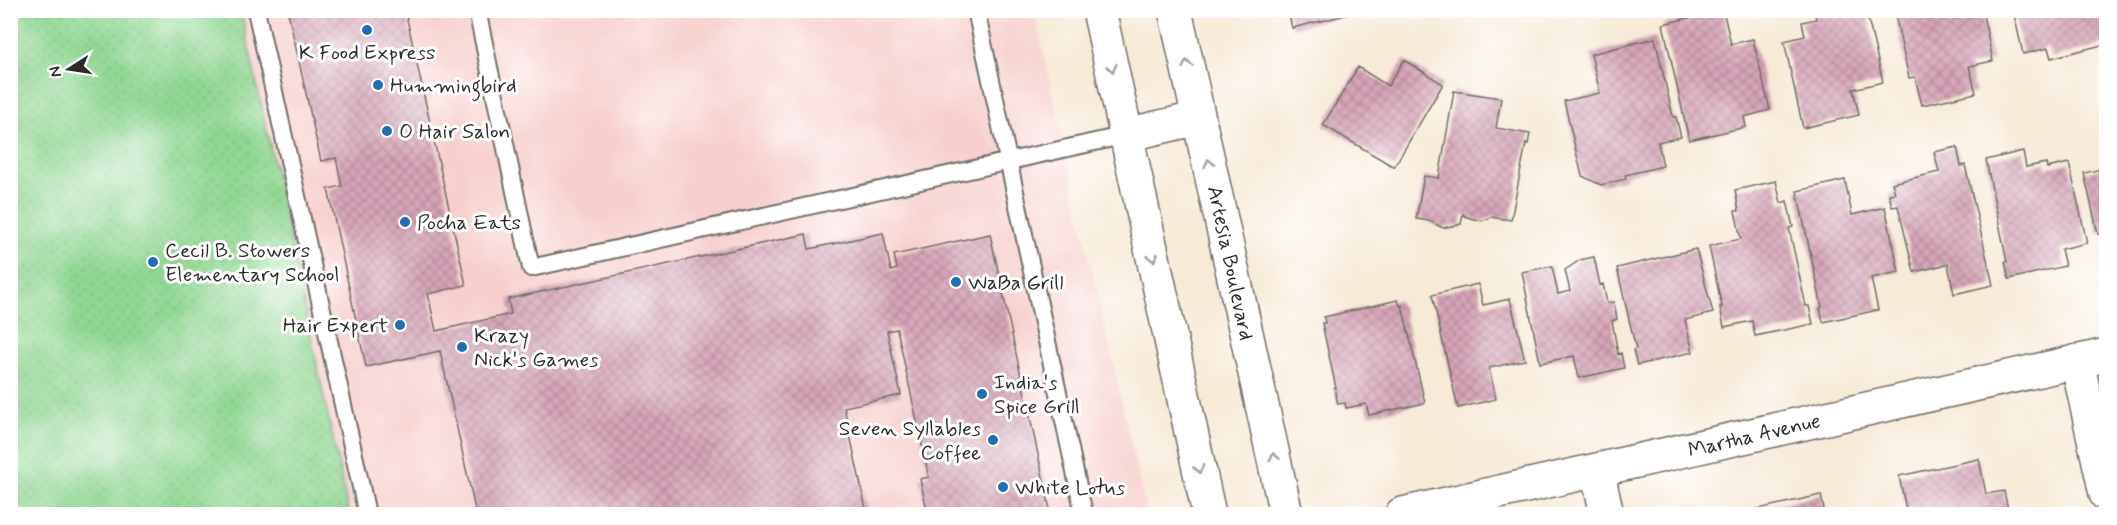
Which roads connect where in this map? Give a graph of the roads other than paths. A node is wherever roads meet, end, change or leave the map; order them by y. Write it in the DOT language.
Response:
graph roads {
  1 [pos="256,10"];
  2 [pos="477,10"];
  3 [pos="976,10"];
  4 [pos="1099,10"];
  5 [pos="1175,10"];
  6 [pos="1199,118"];
  7 [pos="1126,135"];
  8 [pos="1008,162"];
  9 [pos="2092,358"];
  10 [pos="1597,470"];
  11 [pos="2106,494"];
  12 [pos="367,514"];
  13 [pos="1084,514"];
  14 [pos="1209,514"];
  15 [pos="1286,514"];
  16 [pos="1401,514"];
  17 [pos="1607,514"];
  1 -- 12 [label="lane"];
  2 -- 8 [label="lane"];
  3 -- 8 [label="lane"];
  4 -- 7 [label="main road, one-way"];
  6 -- 5 [label="main road, Artesia Boulevard, one-way"];
  6 -- 7 [label="main road"];
  15 -- 6 [label="main road, Artesia Boulevard, one-way"];
  7 -- 8 [label="lane"];
  7 -- 14 [label="main road, one-way"];
  8 -- 13 [label="lane"];
  9 -- 10 [label="main road, Martha Avenue"];
  9 -- 11 [label="main road"];
  10 -- 16 [label="main road, Martha Avenue"];
  10 -- 17 [label="main road"];
}
